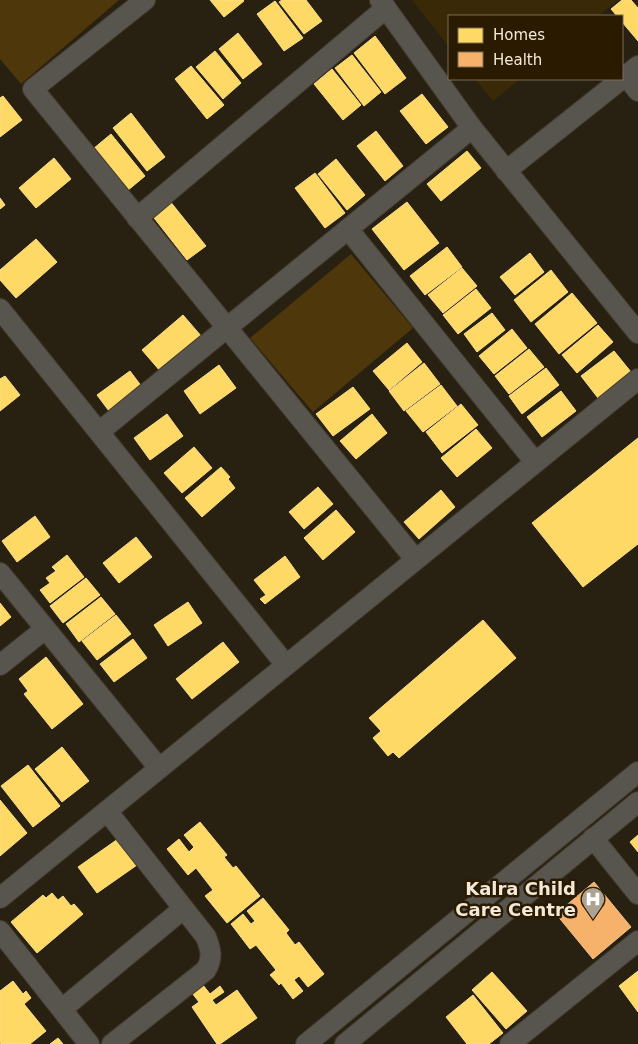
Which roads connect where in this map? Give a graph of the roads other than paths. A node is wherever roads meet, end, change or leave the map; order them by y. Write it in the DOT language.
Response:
graph roads {
  1 [pos="145,0"];
  2 [pos="383,4"];
  3 [pos="634,78"];
  4 [pos="472,128"];
  5 [pos="506,171"];
  6 [pos="137,218"];
  7 [pos="348,229"];
  8 [pos="0,309"];
  9 [pos="228,327"];
  10 [pos="638,333"];
  11 [pos="638,379"];
  12 [pos="99,432"];
  13 [pos="534,462"];
  14 [pos="416,559"];
  15 [pos="0,572"];
  16 [pos="45,629"];
  17 [pos="0,665"];
  18 [pos="286,665"];
  19 [pos="159,768"];
  20 [pos="638,772"];
  21 [pos="638,802"];
  22 [pos="107,811"];
  23 [pos="593,838"];
  24 [pos="638,894"];
  25 [pos="0,898"];
  26 [pos="183,909"];
  27 [pos="0,931"];
  28 [pos="638,941"];
  29 [pos="62,1009"];
  30 [pos="89,1044"];
  31 [pos="112,1044"];
  32 [pos="306,1044"];
  33 [pos="345,1044"];
  34 [pos="510,1044"];
  1 -- 6 [label="street"];
  2 -- 4 [label="street"];
  2 -- 6 [label="street"];
  3 -- 5 [label="street"];
  4 -- 5 [label="street"];
  4 -- 7 [label="street"];
  5 -- 10 [label="street"];
  6 -- 9 [label="street"];
  7 -- 9 [label="street"];
  7 -- 13 [label="street"];
  8 -- 12 [label="street"];
  9 -- 12 [label="street"];
  9 -- 14 [label="street"];
  11 -- 13 [label="street"];
  12 -- 18 [label="street"];
  13 -- 14 [label="street"];
  14 -- 18 [label="street"];
  15 -- 16 [label="street"];
  16 -- 17 [label="street"];
  16 -- 19 [label="street"];
  18 -- 19 [label="street"];
  19 -- 22 [label="street"];
  20 -- 32 [label="street"];
  21 -- 23 [label="street"];
  22 -- 25 [label="street"];
  22 -- 26 [label="street"];
  23 -- 24 [label="street"];
  23 -- 33 [label="street"];
  26 -- 29 [label="street"];
  26 -- 31 [label="street"];
  27 -- 29 [label="street"];
  28 -- 34 [label="street"];
  29 -- 30 [label="street"];
}
